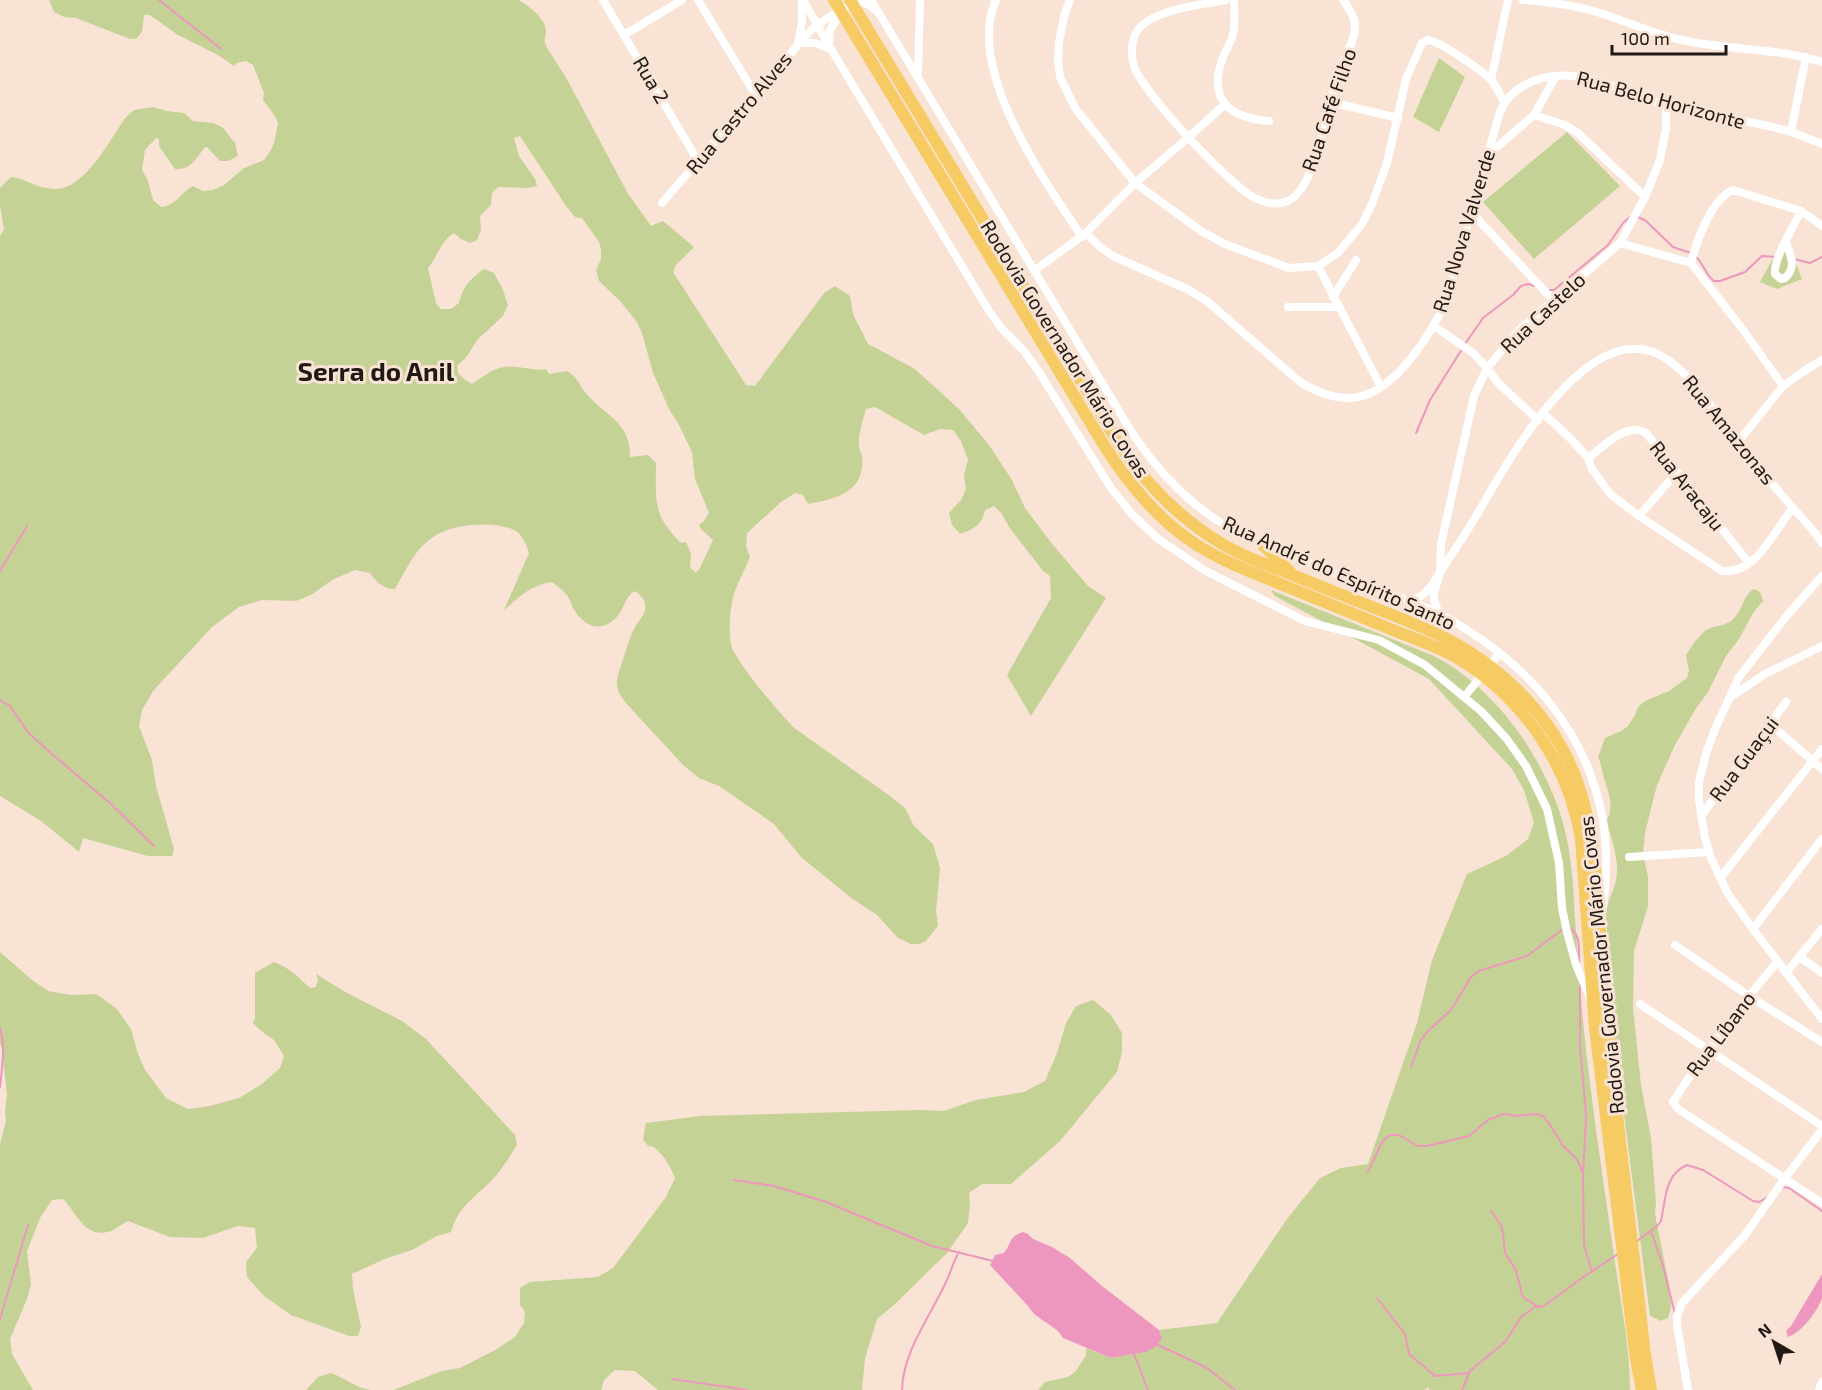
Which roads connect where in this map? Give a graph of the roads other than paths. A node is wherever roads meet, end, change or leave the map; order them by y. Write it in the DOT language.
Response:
graph roads {
  1 [pos="603,0"];
  2 [pos="682,0"];
  3 [pos="698,0"];
  4 [pos="803,0"];
  5 [pos="850,0"];
  6 [pos="871,0"];
  7 [pos="920,0"];
  8 [pos="996,0"];
  9 [pos="1070,0"];
  10 [pos="1225,0"];
  11 [pos="1234,0"];
  12 [pos="1343,0"];
  13 [pos="1508,0"];
  14 [pos="1523,0"];
  15 [pos="837,6"];
  16 [pos="881,16"];
  17 [pos="817,25"];
  18 [pos="624,35"];
  19 [pos="798,43"];
  20 [pos="831,49"];
  21 [pos="1806,57"];
  22 [pos="1822,62"];
  23 [pos="1556,76"];
  24 [pos="918,77"];
  25 [pos="1491,80"];
  26 [pos="755,94"];
  27 [pos="1330,102"];
  28 [pos="1504,102"];
  29 [pos="1224,105"];
  30 [pos="1666,105"];
  31 [pos="1534,115"];
  32 [pos="1398,118"];
  33 [pos="1269,121"];
  34 [pos="1791,132"];
  35 [pos="1189,137"];
  36 [pos="1822,144"];
  37 [pos="1489,155"];
  38 [pos="698,161"];
  39 [pos="1135,183"];
  40 [pos="1645,197"];
  41 [pos="662,203"];
  42 [pos="1801,211"];
  43 [pos="1471,212"];
  44 [pos="1822,226"];
  45 [pos="1084,235"];
  46 [pos="1620,243"];
  47 [pos="1786,243"];
  48 [pos="1356,260"];
  49 [pos="1691,263"];
  50 [pos="1318,266"];
  51 [pos="1034,271"];
  52 [pos="1333,297"];
  53 [pos="1552,300"];
  54 [pos="1288,307"];
  55 [pos="1338,307"];
  56 [pos="1434,326"];
  57 [pos="1822,360"];
  58 [pos="1487,368"];
  59 [pos="1783,386"];
  60 [pos="1381,387"];
  61 [pos="1540,416"];
  62 [pos="1738,442"];
  63 [pos="1588,458"];
  64 [pos="1677,472"];
  65 [pos="1793,508"];
  66 [pos="1639,516"];
  67 [pos="1260,543"];
  68 [pos="1822,543"];
  69 [pos="1749,563"];
  70 [pos="1440,572"];
  71 [pos="1822,576"];
  72 [pos="1295,577"];
  73 [pos="1409,601"];
  74 [pos="1439,614"];
  75 [pos="1822,646"];
  76 [pos="1497,657"];
  77 [pos="1468,693"];
  78 [pos="1729,698"];
  79 [pos="1786,702"];
  80 [pos="1770,724"];
  81 [pos="1822,749"];
  82 [pos="1812,762"];
  83 [pos="1822,769"];
  84 [pos="1701,816"];
  85 [pos="1822,840"];
  86 [pos="1710,852"];
  87 [pos="1629,857"];
  88 [pos="1721,878"];
  89 [pos="1753,929"];
  90 [pos="1822,929"];
  91 [pos="1599,930"];
  92 [pos="1675,945"];
  93 [pos="1800,957"];
  94 [pos="1777,962"];
  95 [pos="1786,973"];
  96 [pos="1822,973"];
  97 [pos="1749,996"];
  98 [pos="1593,1004"];
  99 [pos="1640,1004"];
  100 [pos="1822,1019"];
  101 [pos="1822,1042"];
  102 [pos="1709,1050"];
  103 [pos="1822,1128"];
  104 [pos="1785,1178"];
  105 [pos="1822,1203"];
  106 [pos="1822,1382"];
  107 [pos="1642,1390"];
  108 [pos="1651,1390"];
  109 [pos="1689,1390"];
  110 [pos="1819,1390"];
  1 -- 18 [label="street, Rua 2"];
  2 -- 18 [label="street"];
  3 -- 26 [label="street"];
  4 -- 17 [label="street, Rodovia Governador Mário Covas"];
  4 -- 19 [label="street"];
  5 -- 72 [label="highway, Rodovia Governador Mário Covas"];
  6 -- 16 [label="street, Rua André do Espírito Santo"];
  7 -- 24 [label="street"];
  8 -- 45 [label="street, Rua Nova Valverde"];
  9 -- 39 [label="street"];
  10 -- 35 [label="street, Rua Café Filho"];
  11 -- 29 [label="street"];
  12 -- 27 [label="street, Rua Café Filho"];
  13 -- 25 [label="street"];
  14 -- 21 [label="street"];
  15 -- 16 [label="street, Rua Castro Alves"];
  15 -- 17 [label="street, Rua Castro Alves"];
  15 -- 20 [label="street"];
  15 -- 98 [label="highway, Rodovia Governador Mário Covas"];
  16 -- 24 [label="street, Rua André do Espírito Santo"];
  17 -- 19 [label="street, Rua Castro Alves"];
  17 -- 20 [label="street, Rodovia Governador Mário Covas"];
  18 -- 38 [label="street, Rua 2"];
  19 -- 20 [label="street"];
  19 -- 26 [label="street, Rua Castro Alves"];
  20 -- 77 [label="street, Rodovia Governador Mário Covas"];
  21 -- 22 [label="street"];
  21 -- 34 [label="street"];
  23 -- 28 [label="street, Rua Belo Horizonte"];
  23 -- 30 [label="street, Rua Belo Horizonte"];
  23 -- 31 [label="street"];
  24 -- 51 [label="street, Rua André do Espírito Santo"];
  25 -- 28 [label="street"];
  25 -- 32 [label="street"];
  26 -- 38 [label="street, Rua Castro Alves"];
  27 -- 32 [label="street"];
  27 -- 35 [label="street, Rua Café Filho"];
  28 -- 37 [label="street, Rua Nova Valverde"];
  29 -- 33 [label="street"];
  29 -- 35 [label="street"];
  30 -- 34 [label="street, Rua Belo Horizonte"];
  30 -- 40 [label="street, Rua Castelo"];
  31 -- 37 [label="street"];
  31 -- 40 [label="street"];
  32 -- 50 [label="street"];
  34 -- 36 [label="street, Rua Belo Horizonte"];
  35 -- 39 [label="street"];
  37 -- 43 [label="street, Rua Nova Valverde"];
  38 -- 41 [label="street, Rua Castro Alves"];
  39 -- 45 [label="street"];
  39 -- 50 [label="street"];
  40 -- 46 [label="street, Rua Castelo"];
  42 -- 44 [label="street"];
  42 -- 47 [label="street"];
  42 -- 49 [label="street"];
  43 -- 53 [label="street"];
  43 -- 56 [label="street, Rua Nova Valverde"];
  45 -- 51 [label="street"];
  45 -- 60 [label="street, Rua Nova Valverde"];
  46 -- 49 [label="street"];
  46 -- 53 [label="street, Rua Castelo"];
  48 -- 52 [label="street"];
  49 -- 59 [label="street"];
  50 -- 52 [label="street"];
  51 -- 67 [label="street, Rua André do Espírito Santo"];
  52 -- 55 [label="street"];
  53 -- 58 [label="street, Rua Castelo"];
  54 -- 55 [label="street"];
  55 -- 60 [label="street"];
  56 -- 58 [label="street"];
  56 -- 60 [label="street, Rua Nova Valverde"];
  57 -- 59 [label="street"];
  58 -- 61 [label="street"];
  58 -- 70 [label="street, Rua Castelo"];
  59 -- 62 [label="street"];
  61 -- 62 [label="street, Rua Amazonas"];
  61 -- 63 [label="street"];
  61 -- 70 [label="street, Rua Amazonas"];
  62 -- 65 [label="street, Rua Amazonas"];
  63 -- 64 [label="street, Rua Aracaju"];
  63 -- 66 [label="street"];
  64 -- 66 [label="street"];
  64 -- 69 [label="street, Rua Aracaju"];
  65 -- 68 [label="street, Rua Amazonas"];
  65 -- 69 [label="street"];
  66 -- 69 [label="street"];
  67 -- 72 [label="highway"];
  67 -- 73 [label="street, Rua André do Espírito Santo"];
  70 -- 73 [label="street, Rua Amazonas"];
  70 -- 74 [label="street, Rua Amazonas"];
  71 -- 78 [label="street"];
  72 -- 91 [label="highway, Rodovia Governador Mário Covas"];
  73 -- 74 [label="street, Rua André do Espírito Santo"];
  74 -- 76 [label="street, Rua André do Espírito Santo"];
  75 -- 78 [label="street"];
  76 -- 77 [label="street"];
  76 -- 91 [label="street, Rua André do Espírito Santo"];
  77 -- 98 [label="street, Rodovia Governador Mário Covas"];
  78 -- 84 [label="street"];
  79 -- 80 [label="street, Rua Guaçui"];
  80 -- 82 [label="street"];
  80 -- 84 [label="street, Rua Guaçui"];
  81 -- 82 [label="street"];
  82 -- 83 [label="street"];
  82 -- 88 [label="street"];
  84 -- 86 [label="street"];
  85 -- 89 [label="street"];
  86 -- 87 [label="street"];
  86 -- 88 [label="street"];
  88 -- 89 [label="street"];
  89 -- 94 [label="street"];
  90 -- 93 [label="street"];
  91 -- 108 [label="highway, Rodovia Governador Mário Covas"];
  92 -- 97 [label="street"];
  93 -- 95 [label="street"];
  93 -- 96 [label="street"];
  94 -- 95 [label="street"];
  94 -- 97 [label="street, Rua Líbano"];
  95 -- 100 [label="street"];
  97 -- 101 [label="street"];
  97 -- 102 [label="street, Rua Líbano"];
  98 -- 107 [label="highway, Rodovia Governador Mário Covas"];
  99 -- 102 [label="street"];
  102 -- 103 [label="street"];
  102 -- 104 [label="street, Rua Líbano"];
  103 -- 104 [label="street"];
  104 -- 105 [label="street"];
  104 -- 109 [label="street"];
  106 -- 110 [label="street"];
}
